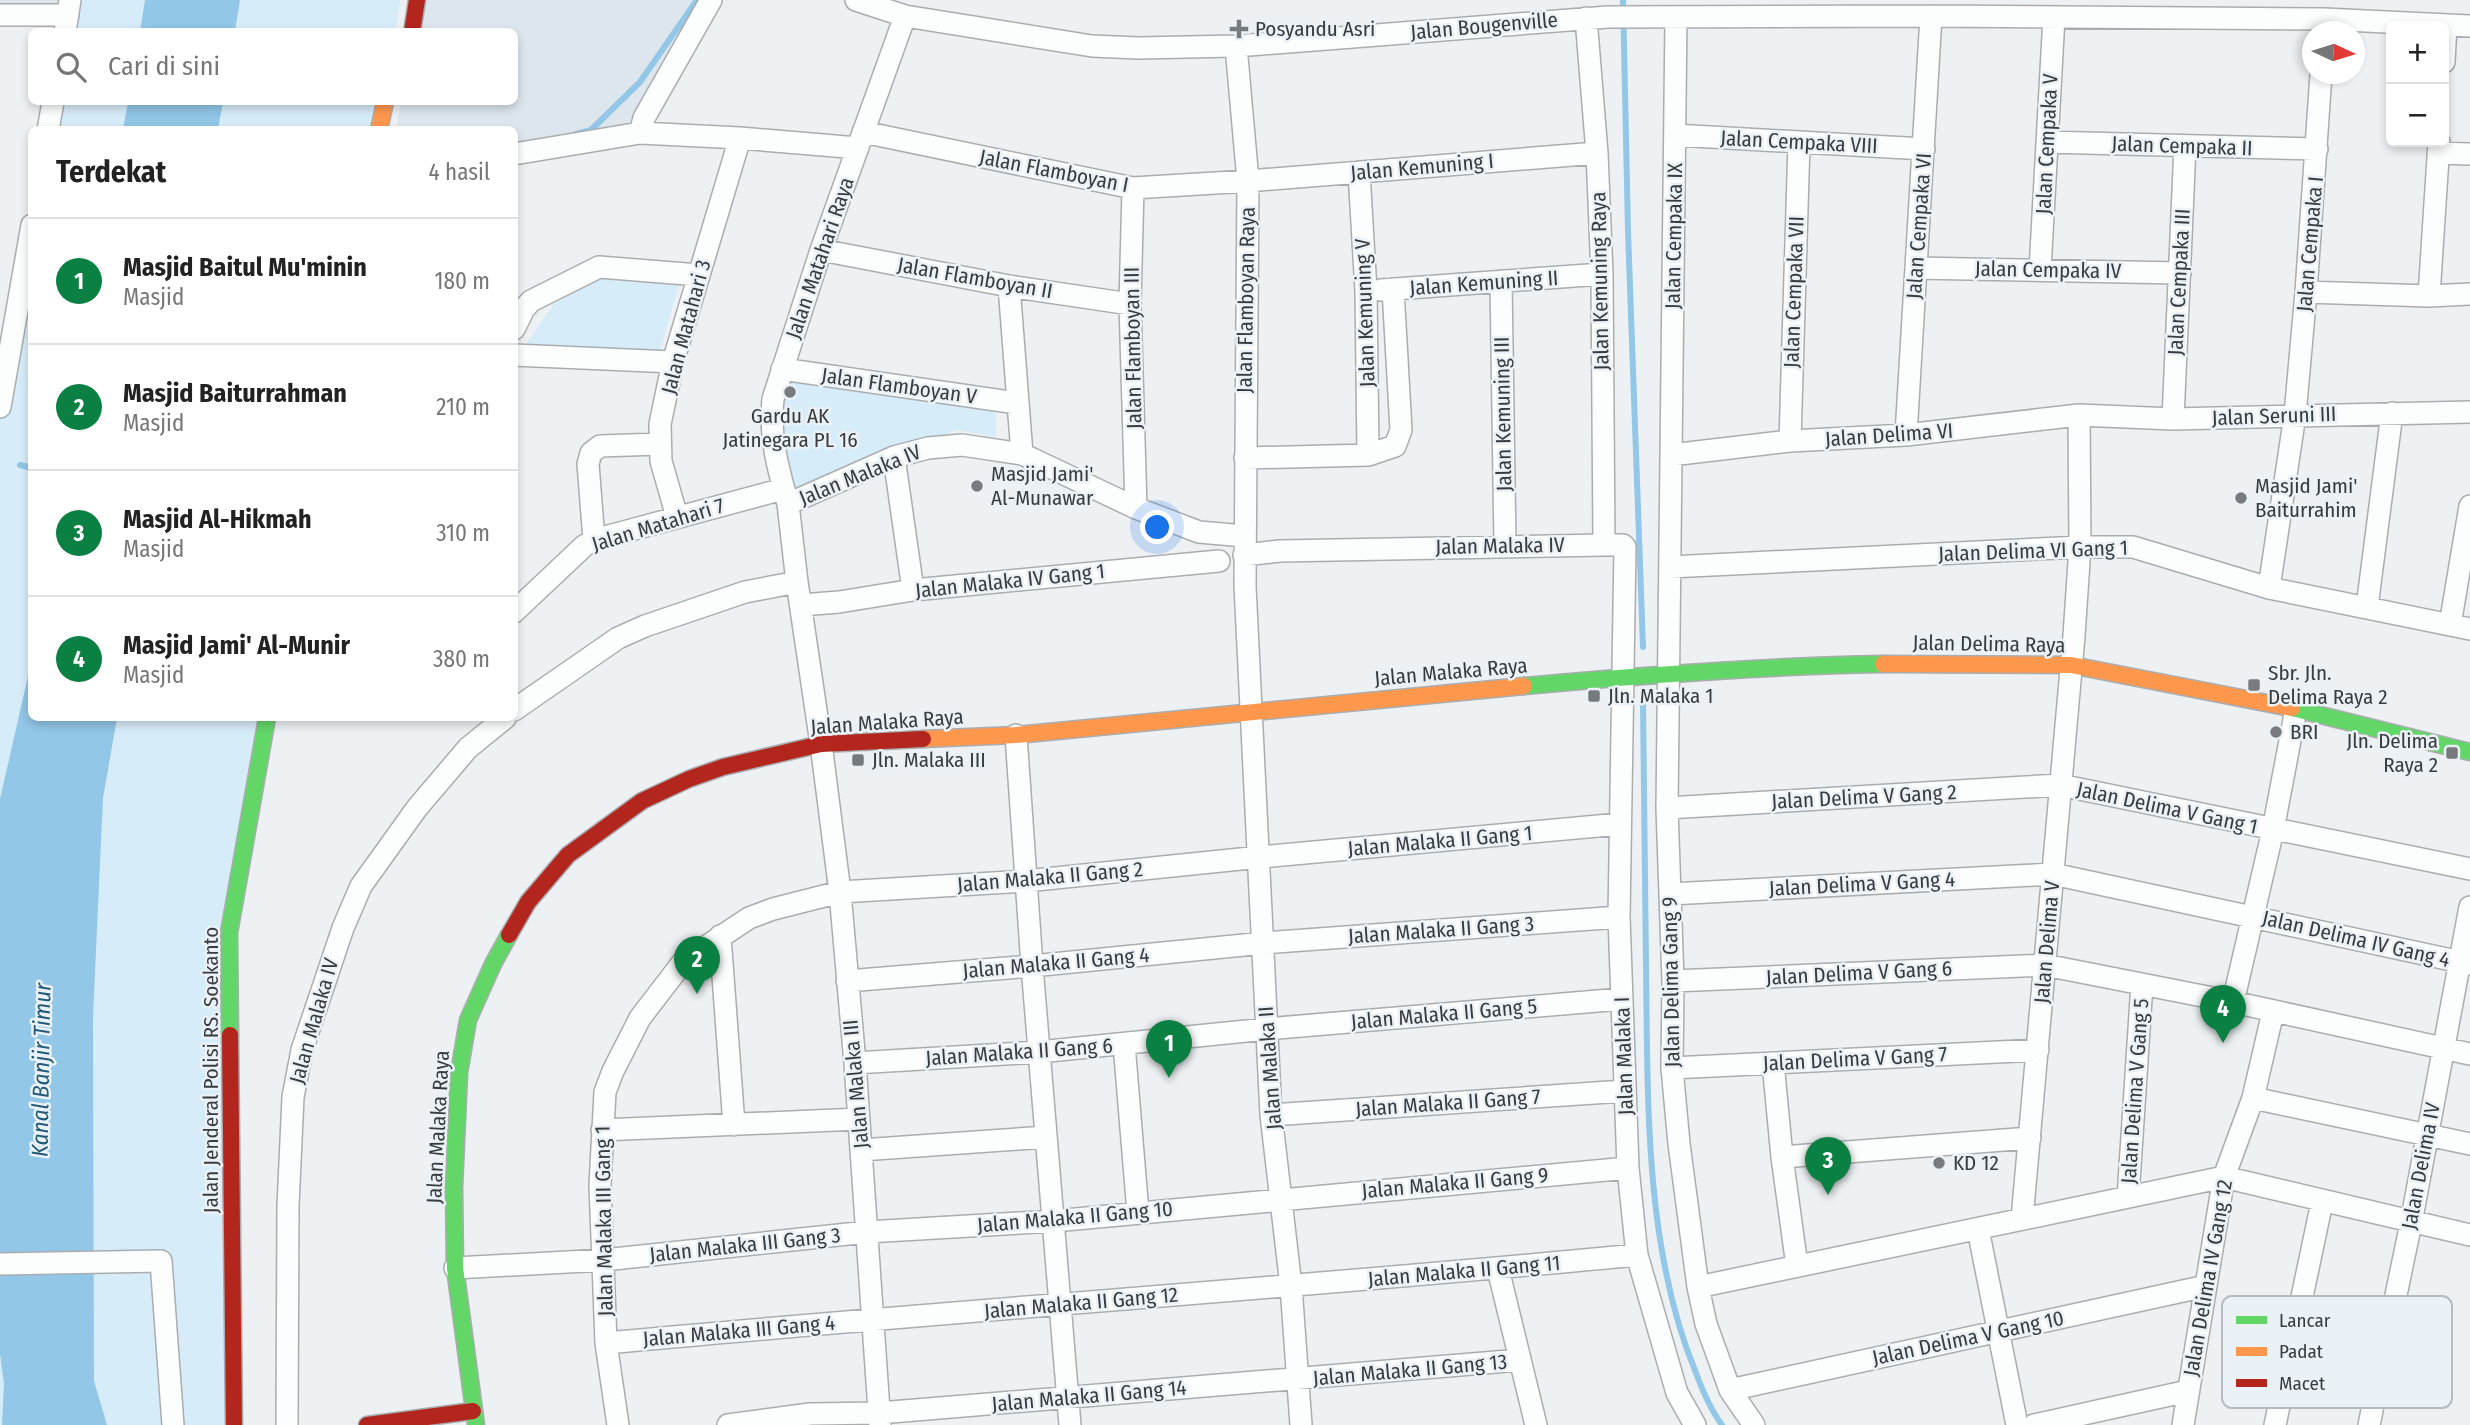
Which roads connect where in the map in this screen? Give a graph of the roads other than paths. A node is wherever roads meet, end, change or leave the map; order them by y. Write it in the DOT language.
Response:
graph roads {
  1 [pos="417,0"];
  2 [pos="711,0"];
  3 [pos="856,0"];
  4 [pos="0,15"];
  5 [pos="68,15"];
  6 [pos="905,16"];
  7 [pos="1931,16"];
  8 [pos="1676,17"];
  9 [pos="2054,17"];
  10 [pos="1586,18"];
  11 [pos="2302,24"];
  12 [pos="2386,24"];
  13 [pos="2449,24"];
  14 [pos="2365,25"];
  15 [pos="2470,26"];
  16 [pos="413,28"];
  17 [pos="1236,46"];
  18 [pos="2321,84"];
  19 [pos="52,105"];
  20 [pos="384,105"];
  21 [pos="400,105"];
  22 [pos="49,126"];
  23 [pos="380,126"];
  24 [pos="397,126"];
  25 [pos="640,133"];
  26 [pos="1675,135"];
  27 [pos="740,138"];
  28 [pos="861,140"];
  29 [pos="1799,142"];
  30 [pos="2047,142"];
  31 [pos="2185,146"];
  32 [pos="2439,148"];
  33 [pos="1923,149"];
  34 [pos="2318,149"];
  35 [pos="518,153"];
  36 [pos="1597,153"];
  37 [pos="2470,154"];
  38 [pos="1359,172"];
  39 [pos="1248,181"];
  40 [pos="1133,188"];
  41 [pos="28,248"];
  42 [pos="821,250"];
  43 [pos="1916,268"];
  44 [pos="2040,270"];
  45 [pos="2180,273"];
  46 [pos="1602,274"];
  47 [pos="699,275"];
  48 [pos="1501,281"];
  49 [pos="1009,286"];
  50 [pos="1393,289"];
  51 [pos="1366,291"];
  52 [pos="2306,292"];
  53 [pos="2470,294"];
  54 [pos="2429,296"];
  55 [pos="1130,304"];
  56 [pos="518,321"];
  57 [pos="518,355"];
  58 [pos="673,362"];
  59 [pos="782,369"];
  60 [pos="1017,403"];
  61 [pos="0,407"];
  62 [pos="2470,412"];
  63 [pos="2392,413"];
  64 [pos="2079,415"];
  65 [pos="2295,415"];
  66 [pos="2173,419"];
  67 [pos="1906,435"];
  68 [pos="1790,441"];
  69 [pos="659,444"];
  70 [pos="1022,454"];
  71 [pos="1368,455"];
  72 [pos="1671,455"];
  73 [pos="894,457"];
  74 [pos="1245,458"];
  75 [pos="785,497"];
  76 [pos="2470,506"];
  77 [pos="1136,508"];
  78 [pos="677,517"];
  79 [pos="594,540"];
  80 [pos="1604,545"];
  81 [pos="1244,546"];
  82 [pos="1505,547"];
  83 [pos="2080,547"];
  84 [pos="1219,561"];
  85 [pos="1670,567"];
  86 [pos="797,582"];
  87 [pos="2269,588"];
  88 [pos="913,590"];
  89 [pos="801,605"];
  90 [pos="2367,607"];
  91 [pos="518,608"];
  92 [pos="2460,627"];
  93 [pos="2071,665"];
  94 [pos="1669,676"];
  95 [pos="1625,677"];
  96 [pos="518,707"];
  97 [pos="2296,709"];
  98 [pos="1252,711"];
  99 [pos="266,721"];
  100 [pos="501,721"];
  101 [pos="1016,735"];
  102 [pos="821,744"];
  103 [pos="2470,752"];
  104 [pos="2060,785"];
  105 [pos="1667,808"];
  106 [pos="1620,824"];
  107 [pos="2273,830"];
  108 [pos="1260,857"];
  109 [pos="2470,869"];
  110 [pos="2053,874"];
  111 [pos="1026,881"];
  112 [pos="840,892"];
  113 [pos="1670,894"];
  114 [pos="2470,907"];
  115 [pos="2252,916"];
  116 [pos="1619,917"];
  117 [pos="720,936"];
  118 [pos="1264,943"];
  119 [pos="2465,963"];
  120 [pos="2045,965"];
  121 [pos="1032,966"];
  122 [pos="847,981"];
  123 [pos="1672,981"];
  124 [pos="2142,984"];
  125 [pos="1621,999"];
  126 [pos="2233,1002"];
  127 [pos="2273,1012"];
  128 [pos="1266,1029"];
  129 [pos="1124,1044"];
  130 [pos="2443,1048"];
  131 [pos="2038,1050"];
  132 [pos="1039,1052"];
  133 [pos="2470,1054"];
  134 [pos="855,1063"];
  135 [pos="1773,1063"];
  136 [pos="1672,1068"];
  137 [pos="1624,1091"];
  138 [pos="2253,1098"];
  139 [pos="1271,1115"];
  140 [pos="859,1119"];
  141 [pos="734,1125"];
  142 [pos="602,1130"];
  143 [pos="2427,1135"];
  144 [pos="1046,1136"];
  145 [pos="2030,1138"];
  146 [pos="2470,1144"];
  147 [pos="862,1150"];
  148 [pos="1782,1157"];
  149 [pos="1628,1168"];
  150 [pos="2224,1178"];
  151 [pos="2128,1198"];
  152 [pos="1282,1200"];
  153 [pos="2322,1202"];
  154 [pos="1138,1213"];
  155 [pos="2022,1219"];
  156 [pos="1054,1221"];
  157 [pos="2410,1223"];
  158 [pos="1978,1229"];
  159 [pos="867,1232"];
  160 [pos="2470,1235"];
  161 [pos="1637,1255"];
  162 [pos="604,1259"];
  163 [pos="0,1264"];
  164 [pos="1797,1266"];
  165 [pos="456,1268"];
  166 [pos="1498,1269"];
  167 [pos="1291,1286"];
  168 [pos="2206,1286"];
  169 [pos="1698,1287"];
  170 [pos="2302,1296"];
  171 [pos="2395,1296"];
  172 [pos="1059,1305"];
  173 [pos="872,1319"];
  174 [pos="1998,1332"];
  175 [pos="606,1343"];
  176 [pos="1520,1360"];
  177 [pos="1299,1378"];
  178 [pos="1730,1390"];
  179 [pos="2188,1391"];
  180 [pos="1068,1398"];
  181 [pos="474,1418"];
  182 [pos="880,1419"];
  183 [pos="812,1420"];
  184 [pos="173,1425"];
  185 [pos="234,1425"];
  186 [pos="288,1425"];
  187 [pos="367,1425"];
  188 [pos="618,1425"];
  189 [pos="728,1425"];
  190 [pos="1070,1425"];
  191 [pos="1301,1425"];
  192 [pos="1536,1425"];
  193 [pos="1695,1425"];
  194 [pos="1754,1425"];
  195 [pos="2018,1425"];
  196 [pos="2034,1425"];
  197 [pos="2183,1425"];
  1 -- 16 [label="street"];
  2 -- 25 [label="street"];
  3 -- 6 [label="street, Jalan Bougenville"];
  4 -- 5 [label="street"];
  6 -- 17 [label="street, Jalan Bougenville"];
  6 -- 28 [label="street, Jalan Matahari Raya"];
  7 -- 8 [label="street, Jalan Bougenville"];
  7 -- 9 [label="street, Jalan Bougenville"];
  7 -- 33 [label="street, Jalan Cempaka VI"];
  8 -- 10 [label="street, Jalan Bougenville"];
  8 -- 26 [label="street, Jalan Cempaka IX"];
  9 -- 11 [label="street, Jalan Bougenville"];
  9 -- 30 [label="street, Jalan Cempaka V"];
  10 -- 17 [label="street, Jalan Bougenville"];
  10 -- 36 [label="street, Jalan Kemuning Raya"];
  12 -- 14 [label="street, Jalan Bougenville"];
  13 -- 15 [label="street, Jalan Bougenville"];
  17 -- 39 [label="street, Jalan Flamboyan Raya"];
  18 -- 34 [label="street, Jalan Cempaka I"];
  19 -- 22 [label="street"];
  20 -- 23 [label="street"];
  21 -- 24 [label="street"];
  25 -- 27 [label="street"];
  25 -- 35 [label="street"];
  26 -- 29 [label="street, Jalan Cempaka VIII"];
  26 -- 72 [label="street, Jalan Cempaka IX"];
  27 -- 28 [label="street, Jalan Flamboyan I"];
  27 -- 47 [label="street, Jalan Matahari 3"];
  28 -- 40 [label="street, Jalan Flamboyan I"];
  28 -- 42 [label="street, Jalan Matahari Raya"];
  29 -- 33 [label="street, Jalan Cempaka VIII"];
  29 -- 68 [label="street, Jalan Cempaka VII"];
  30 -- 31 [label="street, Jalan Cempaka II"];
  30 -- 44 [label="street, Jalan Cempaka V"];
  31 -- 34 [label="street, Jalan Cempaka II"];
  31 -- 45 [label="street, Jalan Cempaka III"];
  32 -- 37 [label="street"];
  32 -- 54 [label="street"];
  33 -- 43 [label="street, Jalan Cempaka VI"];
  34 -- 52 [label="street, Jalan Cempaka I"];
  36 -- 38 [label="street, Jalan Kemuning I"];
  36 -- 46 [label="street, Jalan Kemuning Raya"];
  38 -- 39 [label="street, Jalan Kemuning I"];
  38 -- 51 [label="street, Jalan Kemuning V"];
  39 -- 40 [label="street, Jalan Flamboyan I"];
  39 -- 74 [label="street, Jalan Flamboyan Raya"];
  40 -- 55 [label="street, Jalan Flamboyan III"];
  41 -- 61 [label="street"];
  42 -- 49 [label="street, Jalan Flamboyan II"];
  42 -- 59 [label="street, Jalan Matahari Raya"];
  43 -- 44 [label="street, Jalan Cempaka IV"];
  43 -- 67 [label="street, Jalan Cempaka VI"];
  44 -- 45 [label="street, Jalan Cempaka IV"];
  45 -- 66 [label="street, Jalan Cempaka III"];
  46 -- 48 [label="street, Jalan Kemuning II"];
  46 -- 80 [label="street, Jalan Kemuning Raya"];
  47 -- 56 [label="street"];
  47 -- 58 [label="street, Jalan Matahari 3"];
  48 -- 50 [label="street, Jalan Kemuning II"];
  48 -- 82 [label="street, Jalan Kemuning III"];
  49 -- 55 [label="street, Jalan Flamboyan II"];
  49 -- 60 [label="street"];
  50 -- 51 [label="street, Jalan Kemuning II"];
  50 -- 71 [label="street"];
  51 -- 71 [label="street, Jalan Kemuning V"];
  52 -- 54 [label="street"];
  52 -- 65 [label="street, Jalan Cempaka I"];
  53 -- 54 [label="street"];
  55 -- 77 [label="street, Jalan Flamboyan III"];
  57 -- 58 [label="street"];
  58 -- 69 [label="street, Jalan Matahari 3"];
  59 -- 60 [label="street, Jalan Flamboyan V"];
  59 -- 75 [label="street, Jalan Matahari Raya"];
  60 -- 70 [label="street"];
  62 -- 63 [label="street, Jalan Seruni III"];
  63 -- 65 [label="street, Jalan Seruni III"];
  63 -- 90 [label="street"];
  64 -- 66 [label="street, Jalan Seruni III"];
  64 -- 67 [label="street, Jalan Delima VI"];
  64 -- 83 [label="street"];
  65 -- 66 [label="street, Jalan Seruni III"];
  65 -- 87 [label="street, Jalan Cempaka I"];
  67 -- 68 [label="street, Jalan Delima VI"];
  68 -- 72 [label="street, Jalan Delima VI"];
  69 -- 78 [label="street, Jalan Matahari 3"];
  69 -- 79 [label="street"];
  70 -- 73 [label="street, Jalan Malaka IV"];
  70 -- 77 [label="street, Jalan Malaka IV"];
  71 -- 74 [label="street"];
  72 -- 85 [label="street"];
  73 -- 75 [label="street, Jalan Malaka IV"];
  73 -- 88 [label="street"];
  74 -- 81 [label="street, Jalan Flamboyan Raya"];
  75 -- 78 [label="street, Jalan Matahari 7"];
  75 -- 86 [label="street, Jalan Malaka IV"];
  76 -- 92 [label="street"];
  77 -- 81 [label="street, Jalan Malaka IV"];
  78 -- 79 [label="street, Jalan Matahari 7"];
  79 -- 91 [label="street, Jalan Matahari 7"];
  80 -- 82 [label="street, Jalan Malaka IV"];
  80 -- 95 [label="street"];
  81 -- 82 [label="street, Jalan Malaka IV"];
  81 -- 98 [label="street"];
  83 -- 85 [label="street, Jalan Delima VI Gang 1"];
  83 -- 87 [label="street, Jalan Delima VI Gang 1"];
  83 -- 93 [label="street"];
  84 -- 88 [label="street, Jalan Malaka IV Gang 1"];
  85 -- 94 [label="street"];
  86 -- 89 [label="street, Jalan Malaka IV"];
  86 -- 96 [label="street"];
  87 -- 90 [label="street, Jalan Delima VI Gang 1"];
  88 -- 89 [label="street, Jalan Malaka IV Gang 1"];
  89 -- 102 [label="street, Jalan Malaka IV"];
  90 -- 92 [label="street, Jalan Delima VI Gang 1"];
  93 -- 94 [label="street, Jalan Delima Raya"];
  93 -- 97 [label="street, Jalan Delima Raya"];
  93 -- 104 [label="street, Jalan Delima V"];
  94 -- 95 [label="street, Jalan Delima Raya"];
  94 -- 105 [label="street, Jalan Delima Gang 9"];
  95 -- 98 [label="street, Jalan Malaka Raya"];
  95 -- 106 [label="street, Jalan Malaka I"];
  97 -- 103 [label="street, Jalan Delima Raya"];
  97 -- 107 [label="street"];
  98 -- 101 [label="street, Jalan Malaka Raya"];
  98 -- 108 [label="street, Jalan Malaka II"];
  99 -- 185 [label="street, Jalan Jenderal Polisi RS. Soekanto"];
  100 -- 186 [label="street, Jalan Malaka IV"];
  101 -- 102 [label="street, Jalan Malaka Raya"];
  101 -- 111 [label="street"];
  102 -- 112 [label="street, Jalan Malaka III"];
  102 -- 165 [label="street, Jalan Malaka Raya"];
  104 -- 105 [label="street, Jalan Delima V Gang 2"];
  104 -- 107 [label="street, Jalan Delima V Gang 1"];
  104 -- 110 [label="street, Jalan Delima V"];
  105 -- 113 [label="street, Jalan Delima Gang 9"];
  106 -- 108 [label="street, Jalan Malaka II Gang 1"];
  106 -- 116 [label="street, Jalan Malaka I"];
  107 -- 109 [label="street, Jalan Delima V Gang 1"];
  107 -- 115 [label="street"];
  108 -- 111 [label="street, Jalan Malaka II Gang 2"];
  108 -- 118 [label="street, Jalan Malaka II"];
  110 -- 113 [label="street, Jalan Delima V Gang 4"];
  110 -- 115 [label="street, Jalan Delima V Gang 4"];
  110 -- 120 [label="street, Jalan Delima V"];
  111 -- 112 [label="street, Jalan Malaka II Gang 2"];
  111 -- 121 [label="street"];
  112 -- 117 [label="street, Jalan Malaka III Gang 1"];
  112 -- 122 [label="street, Jalan Malaka III"];
  113 -- 123 [label="street, Jalan Delima Gang 9"];
  114 -- 119 [label="street, Jalan Delima IV"];
  115 -- 119 [label="street, Jalan Delima IV Gang 4"];
  115 -- 126 [label="street"];
  116 -- 118 [label="street, Jalan Malaka II Gang 3"];
  116 -- 125 [label="street, Jalan Malaka I"];
  117 -- 141 [label="street"];
  117 -- 142 [label="street, Jalan Malaka III Gang 1"];
  118 -- 121 [label="street, Jalan Malaka II Gang 4"];
  118 -- 128 [label="street, Jalan Malaka II"];
  119 -- 130 [label="street, Jalan Delima IV"];
  120 -- 123 [label="street, Jalan Delima V Gang 6"];
  120 -- 124 [label="street, Jalan Delima V Gang 5"];
  120 -- 131 [label="street, Jalan Delima V"];
  121 -- 122 [label="street, Jalan Malaka II Gang 4"];
  121 -- 132 [label="street"];
  122 -- 134 [label="street, Jalan Malaka III"];
  123 -- 136 [label="street, Jalan Delima Gang 9"];
  124 -- 126 [label="street, Jalan Delima V Gang 5"];
  124 -- 151 [label="street, Jalan Delima V Gang 5"];
  125 -- 128 [label="street, Jalan Malaka II Gang 5"];
  125 -- 137 [label="street, Jalan Malaka I"];
  126 -- 127 [label="street, Jalan Delima V Gang 5"];
  127 -- 130 [label="street, Jalan Delima V Gang 5"];
  127 -- 138 [label="street, Jalan Delima IV Gang 12"];
  128 -- 129 [label="street, Jalan Malaka II Gang 6"];
  128 -- 139 [label="street, Jalan Malaka II"];
  129 -- 132 [label="street, Jalan Malaka II Gang 6"];
  129 -- 154 [label="street"];
  130 -- 133 [label="street, Jalan Delima V Gang 5"];
  130 -- 143 [label="street, Jalan Delima IV"];
  131 -- 135 [label="street, Jalan Delima V Gang 7"];
  131 -- 145 [label="street, Jalan Delima V"];
  132 -- 134 [label="street, Jalan Malaka II Gang 6"];
  132 -- 144 [label="street"];
  134 -- 140 [label="street, Jalan Malaka III"];
  135 -- 136 [label="street, Jalan Delima V Gang 7"];
  135 -- 148 [label="street"];
  136 -- 169 [label="street, Jalan Delima Gang 9"];
  137 -- 139 [label="street, Jalan Malaka II Gang 7"];
  137 -- 149 [label="street, Jalan Malaka I"];
  138 -- 143 [label="street"];
  138 -- 150 [label="street, Jalan Delima IV Gang 12"];
  139 -- 152 [label="street, Jalan Malaka II"];
  140 -- 141 [label="street"];
  140 -- 147 [label="street, Jalan Malaka III"];
  141 -- 142 [label="street"];
  142 -- 162 [label="street, Jalan Malaka III Gang 1"];
  143 -- 146 [label="street"];
  143 -- 157 [label="street, Jalan Delima IV"];
  144 -- 147 [label="street"];
  144 -- 156 [label="street"];
  145 -- 148 [label="street"];
  145 -- 155 [label="street, Jalan Delima V"];
  147 -- 159 [label="street, Jalan Malaka III"];
  148 -- 164 [label="street"];
  149 -- 152 [label="street, Jalan Malaka II Gang 9"];
  149 -- 161 [label="street, Jalan Malaka I"];
  150 -- 151 [label="street"];
  150 -- 153 [label="street"];
  150 -- 168 [label="street, Jalan Delima IV Gang 12"];
  151 -- 155 [label="street"];
  152 -- 154 [label="street, Jalan Malaka II Gang 10"];
  152 -- 167 [label="street, Jalan Malaka II"];
  153 -- 157 [label="street"];
  153 -- 170 [label="street"];
  154 -- 156 [label="street, Jalan Malaka II Gang 10"];
  155 -- 158 [label="street"];
  156 -- 159 [label="street, Jalan Malaka II Gang 10"];
  156 -- 172 [label="street"];
  157 -- 160 [label="street"];
  157 -- 171 [label="street, Jalan Delima IV"];
  158 -- 164 [label="street"];
  158 -- 174 [label="street"];
  159 -- 162 [label="street, Jalan Malaka III Gang 3"];
  159 -- 173 [label="street, Jalan Malaka III"];
  161 -- 166 [label="street, Jalan Malaka II Gang 11"];
  161 -- 193 [label="street, Jalan Malaka I"];
  162 -- 165 [label="street, Jalan Malaka III Gang 3"];
  162 -- 175 [label="street, Jalan Malaka III Gang 1"];
  163 -- 184 [label="street"];
  164 -- 169 [label="street"];
  165 -- 181 [label="street, Jalan Malaka Raya"];
  166 -- 167 [label="street, Jalan Malaka II Gang 11"];
  166 -- 176 [label="street"];
  167 -- 172 [label="street, Jalan Malaka II Gang 12"];
  167 -- 177 [label="street, Jalan Malaka II"];
  168 -- 174 [label="street, Jalan Delima V Gang 10"];
  168 -- 179 [label="street, Jalan Delima IV Gang 12"];
  169 -- 178 [label="street"];
  172 -- 173 [label="street, Jalan Malaka II Gang 12"];
  172 -- 180 [label="street"];
  173 -- 175 [label="street, Jalan Malaka III Gang 4"];
  173 -- 182 [label="street, Jalan Malaka III"];
  174 -- 178 [label="street, Jalan Delima V Gang 10"];
  174 -- 195 [label="street"];
  175 -- 188 [label="street, Jalan Malaka III Gang 1"];
  176 -- 177 [label="street, Jalan Malaka II Gang 13"];
  176 -- 192 [label="street"];
  177 -- 180 [label="street, Jalan Malaka II Gang 14"];
  177 -- 191 [label="street, Jalan Malaka II"];
  178 -- 194 [label="street"];
  179 -- 196 [label="street"];
  179 -- 197 [label="street, Jalan Delima IV Gang 12"];
  180 -- 182 [label="street, Jalan Malaka II Gang 14"];
  180 -- 190 [label="street"];
  181 -- 187 [label="street"];
  182 -- 183 [label="street, Jalan Malaka II Gang 14"];
  183 -- 189 [label="street, Jalan Malaka II Gang 14"];
}
